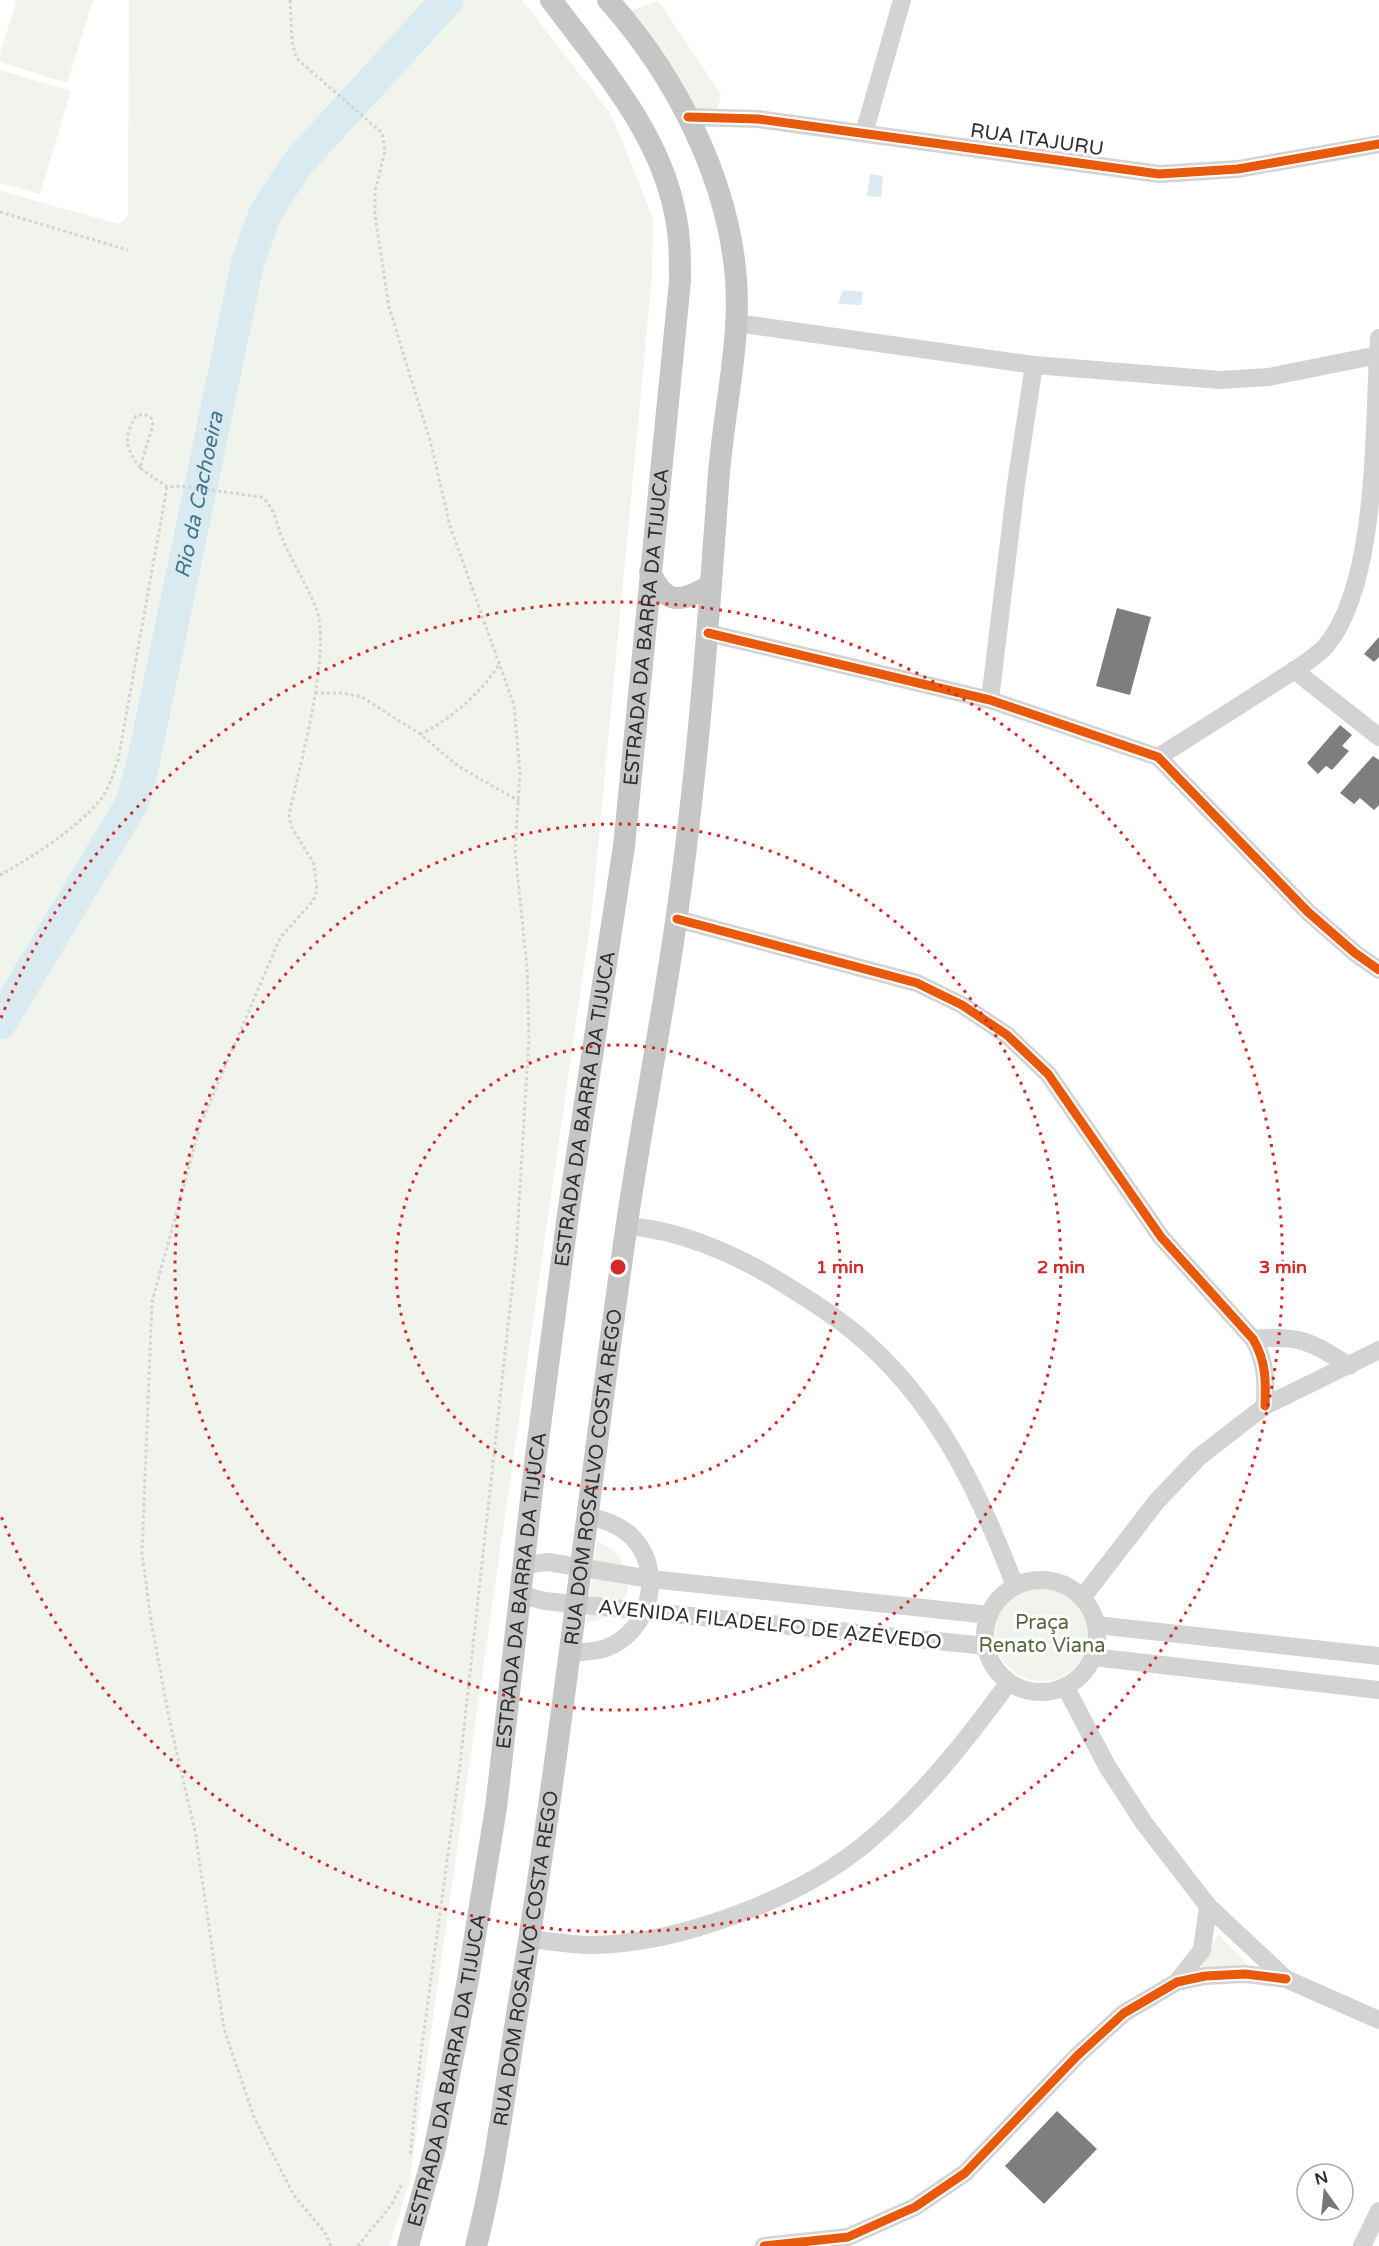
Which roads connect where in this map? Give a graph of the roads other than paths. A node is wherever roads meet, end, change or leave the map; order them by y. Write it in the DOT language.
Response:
graph roads {
  1 [pos="551,0"];
  2 [pos="902,0"];
  3 [pos="613,1"];
  4 [pos="688,117"];
  5 [pos="864,133"];
  6 [pos="1379,144"];
  7 [pos="736,323"];
  8 [pos="1378,347"];
  9 [pos="1034,365"];
  10 [pos="650,572"];
  11 [pos="711,585"];
  12 [pos="708,633"];
  13 [pos="1294,670"];
  14 [pos="990,700"];
  15 [pos="1379,736"];
  16 [pos="1158,757"];
  17 [pos="676,919"];
  18 [pos="1379,970"];
  19 [pos="627,1226"];
  20 [pos="1253,1339"];
  21 [pos="1379,1350"];
  22 [pos="1349,1366"];
  23 [pos="1265,1406"];
  24 [pos="587,1516"];
  25 [pos="524,1565"];
  26 [pos="581,1569"];
  27 [pos="651,1579"];
  28 [pos="1015,1586"];
  29 [pos="521,1591"];
  30 [pos="1082,1598"];
  31 [pos="576,1604"];
  32 [pos="645,1611"];
  33 [pos="989,1615"];
  34 [pos="1096,1625"];
  35 [pos="986,1646"];
  36 [pos="569,1653"];
  37 [pos="1379,1656"];
  38 [pos="1093,1657"];
  39 [pos="1009,1682"];
  40 [pos="1065,1686"];
  41 [pos="1379,1690"];
  42 [pos="1208,1906"];
  43 [pos="529,1939"];
  44 [pos="1286,1979"];
  45 [pos="1177,1982"];
  46 [pos="1379,2020"];
  47 [pos="1379,2211"];
  48 [pos="408,2246"];
  49 [pos="476,2246"];
  50 [pos="764,2246"];
  51 [pos="1362,2246"];
  1 -- 10 [label="main road, ESTRADA DA BARRA DA TIJUCA"];
  2 -- 5 [label="street"];
  3 -- 4 [label="main road"];
  4 -- 5 [label="street, RUA ITAJURU"];
  4 -- 7 [label="main road"];
  5 -- 6 [label="street, RUA ITAJURU"];
  7 -- 9 [label="street"];
  7 -- 11 [label="main road"];
  8 -- 9 [label="street"];
  8 -- 13 [label="street"];
  9 -- 14 [label="street"];
  10 -- 11 [label="main road"];
  10 -- 25 [label="main road, ESTRADA DA BARRA DA TIJUCA"];
  11 -- 12 [label="main road"];
  12 -- 14 [label="street"];
  12 -- 17 [label="main road, RUA DOM ROSALVO COSTA REGO"];
  13 -- 15 [label="street"];
  13 -- 16 [label="street"];
  14 -- 16 [label="street"];
  16 -- 18 [label="street"];
  17 -- 19 [label="main road, RUA DOM ROSALVO COSTA REGO"];
  17 -- 20 [label="street"];
  19 -- 24 [label="main road, RUA DOM ROSALVO COSTA REGO"];
  19 -- 28 [label="street"];
  20 -- 22 [label="street"];
  20 -- 23 [label="street"];
  21 -- 22 [label="street"];
  22 -- 23 [label="street"];
  23 -- 30 [label="street"];
  24 -- 26 [label="main road, RUA DOM ROSALVO COSTA REGO"];
  24 -- 27 [label="street"];
  25 -- 26 [label="street, AVENIDA FILADELFO DE AZEVEDO"];
  25 -- 29 [label="main road, ESTRADA DA BARRA DA TIJUCA"];
  26 -- 27 [label="street, AVENIDA FILADELFO DE AZEVEDO"];
  26 -- 31 [label="main road, RUA DOM ROSALVO COSTA REGO"];
  27 -- 32 [label="street"];
  27 -- 33 [label="street, AVENIDA FILADELFO DE AZEVEDO"];
  28 -- 30 [label="street"];
  28 -- 33 [label="street"];
  29 -- 31 [label="street, AVENIDA FILADELFO DE AZEVEDO"];
  29 -- 48 [label="main road, ESTRADA DA BARRA DA TIJUCA"];
  30 -- 34 [label="street"];
  31 -- 32 [label="street, AVENIDA FILADELFO DE AZEVEDO"];
  31 -- 36 [label="main road, RUA DOM ROSALVO COSTA REGO"];
  32 -- 35 [label="street, AVENIDA FILADELFO DE AZEVEDO"];
  32 -- 36 [label="street"];
  33 -- 35 [label="street"];
  34 -- 37 [label="street"];
  34 -- 38 [label="street"];
  35 -- 39 [label="street"];
  36 -- 43 [label="main road, RUA DOM ROSALVO COSTA REGO"];
  38 -- 40 [label="street"];
  38 -- 41 [label="street"];
  39 -- 40 [label="street"];
  39 -- 43 [label="street"];
  40 -- 42 [label="street"];
  42 -- 44 [label="street"];
  42 -- 45 [label="street"];
  43 -- 49 [label="main road, RUA DOM ROSALVO COSTA REGO"];
  44 -- 45 [label="street"];
  44 -- 46 [label="street"];
  45 -- 50 [label="street"];
  47 -- 51 [label="street"];
}
